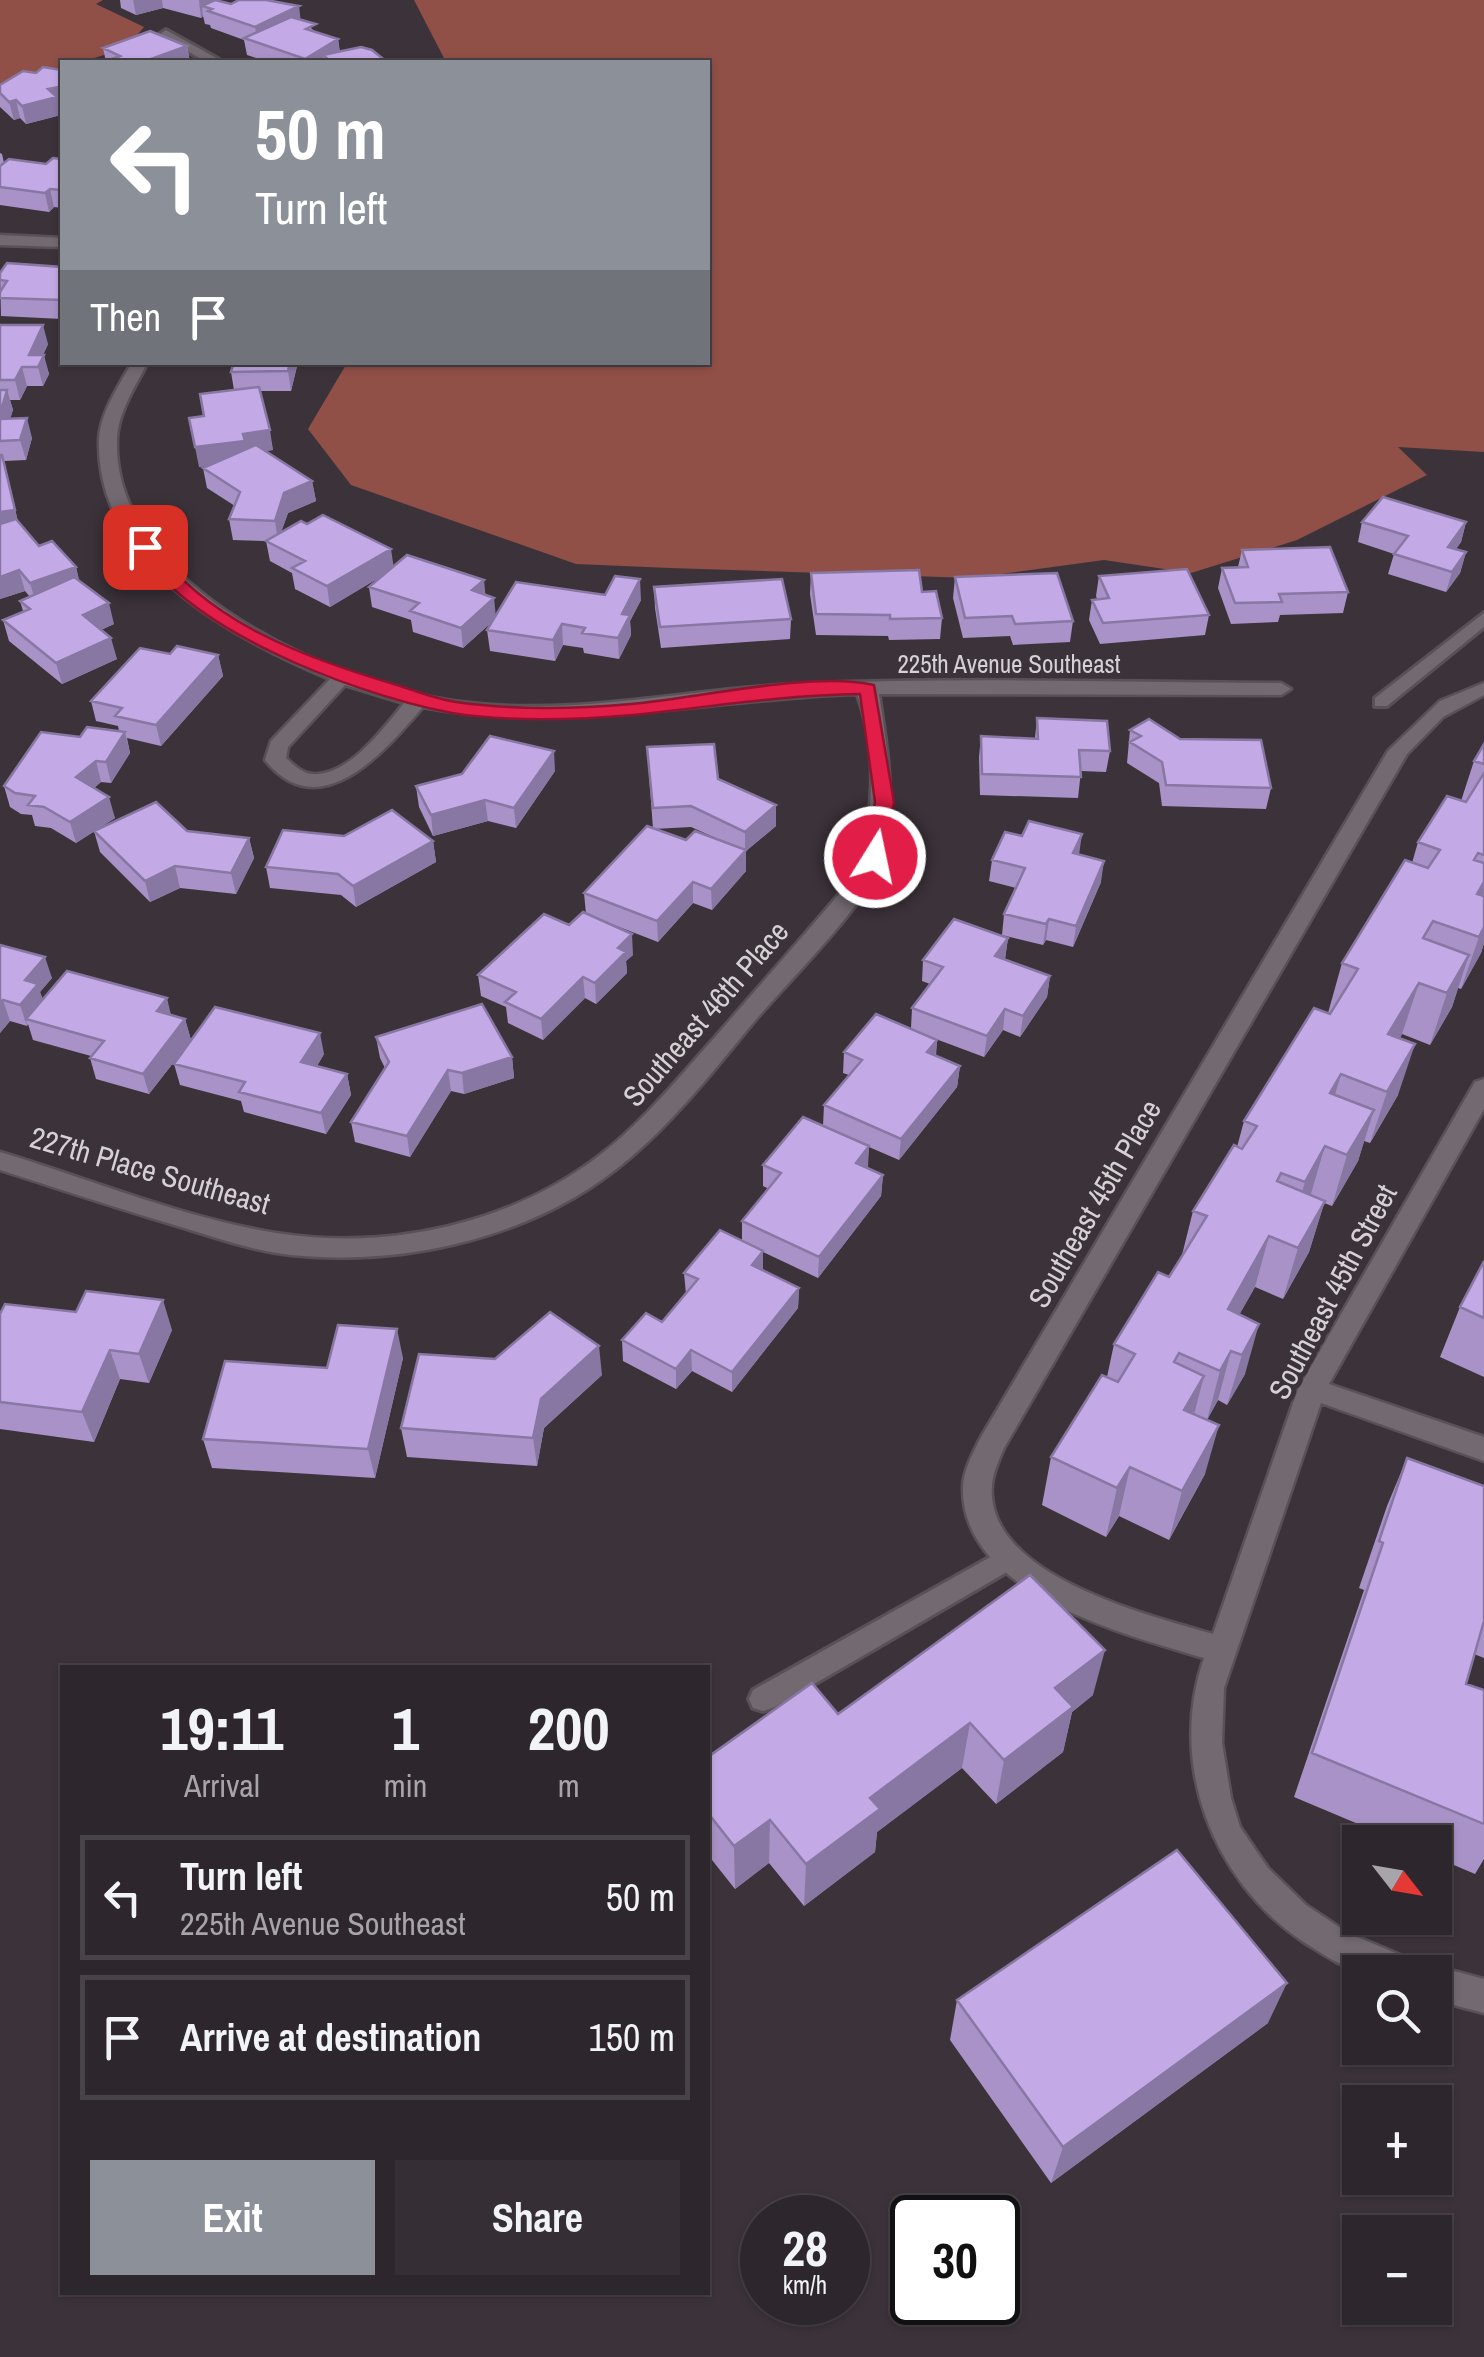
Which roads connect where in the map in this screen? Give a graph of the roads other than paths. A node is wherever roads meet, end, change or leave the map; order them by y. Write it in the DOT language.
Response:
graph roads {
  1 [pos="166,34"];
  2 [pos="211,60"];
  3 [pos="0,240"];
  4 [pos="60,243"];
  5 [pos="139,365"];
  6 [pos="1484,618"];
  7 [pos="343,676"];
  8 [pos="868,689"];
  9 [pos="1280,689"];
  10 [pos="1484,689"];
  11 [pos="419,699"];
  12 [pos="1381,702"];
  13 [pos="1484,1088"];
  14 [pos="0,1161"];
  15 [pos="402,1245"];
  16 [pos="1312,1389"];
  17 [pos="1484,1449"];
  18 [pos="1010,1557"];
  19 [pos="1220,1649"];
  20 [pos="763,1698"];
  21 [pos="1361,1955"];
  22 [pos="1452,1988"];
  23 [pos="1484,1996"];
  1 -- 2 [label="lane"];
  3 -- 4 [label="street"];
  5 -- 7 [label="street, 225th Avenue Southeast"];
  6 -- 12 [label="lane"];
  7 -- 11 [label="street, 225th Avenue Southeast"];
  7 -- 11 [label="street"];
  8 -- 9 [label="street, 225th Avenue Southeast"];
  8 -- 11 [label="street, 225th Avenue Southeast"];
  8 -- 15 [label="street, Southeast 46th Place"];
  10 -- 18 [label="street, Southeast 45th Place"];
  13 -- 16 [label="street, Southeast 45th Street"];
  14 -- 15 [label="street, 227th Place Southeast"];
  16 -- 17 [label="street"];
  16 -- 19 [label="street, Southeast 45th Street"];
  18 -- 19 [label="street, Southeast 45th Place"];
  18 -- 20 [label="lane"];
  19 -- 21 [label="street, Southeast 45th Street"];
  22 -- 23 [label="street"];
}
